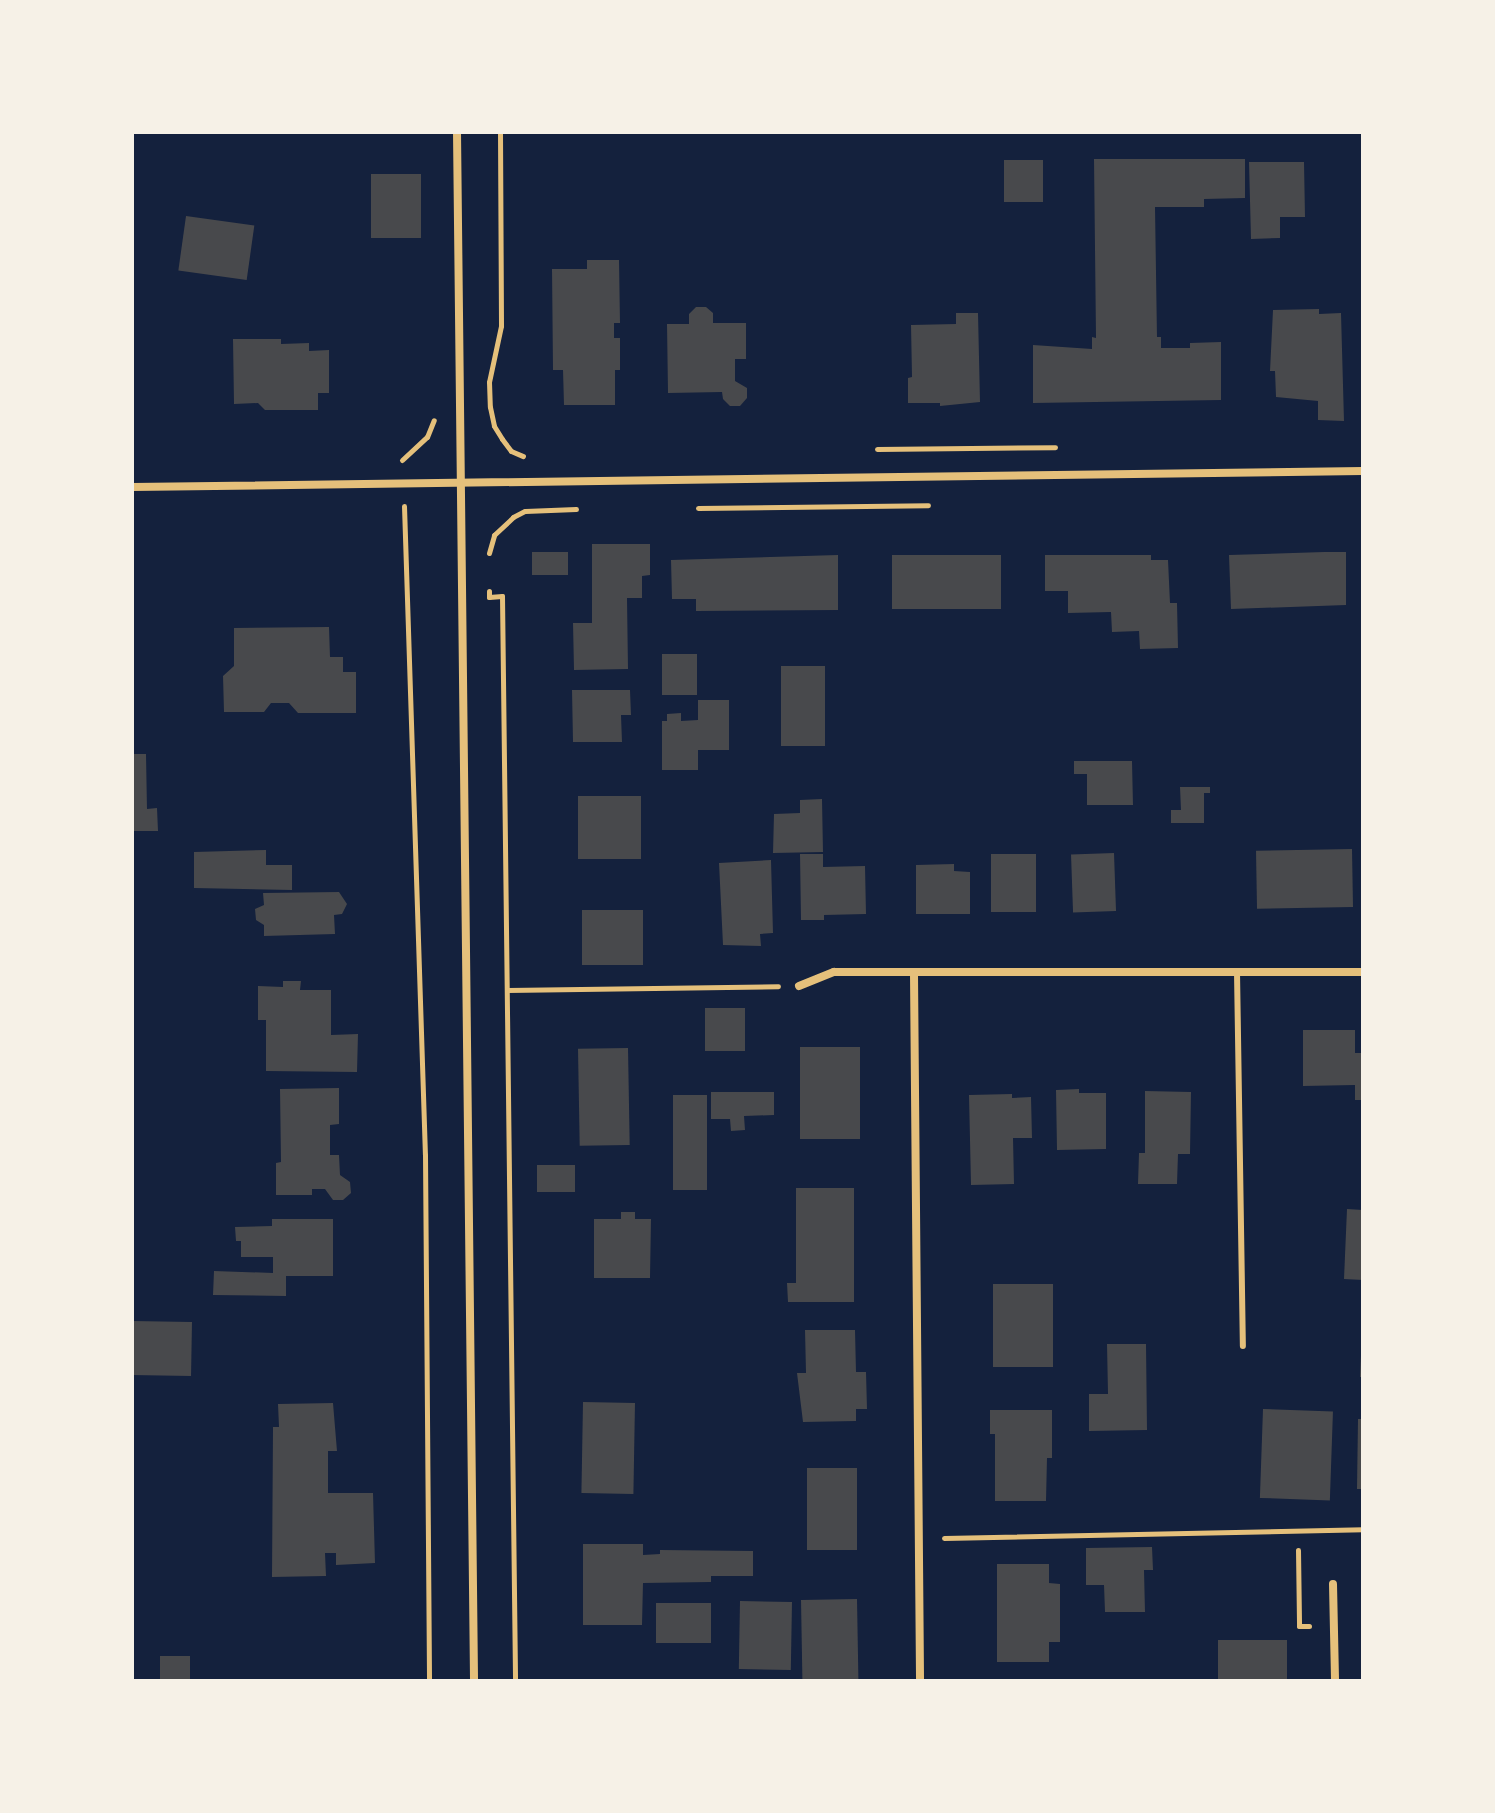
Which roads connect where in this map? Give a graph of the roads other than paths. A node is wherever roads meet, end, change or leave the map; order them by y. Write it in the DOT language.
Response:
graph roads {
  1 [pos="457,132"];
  2 [pos="1363,471"];
  3 [pos="460,483"];
  4 [pos="132,487"];
  5 [pos="1237,972"];
  6 [pos="1363,972"];
  7 [pos="914,974"];
  8 [pos="799,986"];
  9 [pos="1243,1346"];
  10 [pos="1333,1584"];
  11 [pos="474,1681"];
  12 [pos="920,1681"];
  13 [pos="1335,1681"];
  1 -- 3 [label="street"];
  2 -- 3 [label="street"];
  3 -- 4 [label="street"];
  3 -- 11 [label="street"];
  5 -- 6 [label="street"];
  5 -- 7 [label="street"];
  5 -- 9 [label="lane"];
  7 -- 8 [label="street"];
  7 -- 12 [label="street"];
  10 -- 13 [label="street"];
}
